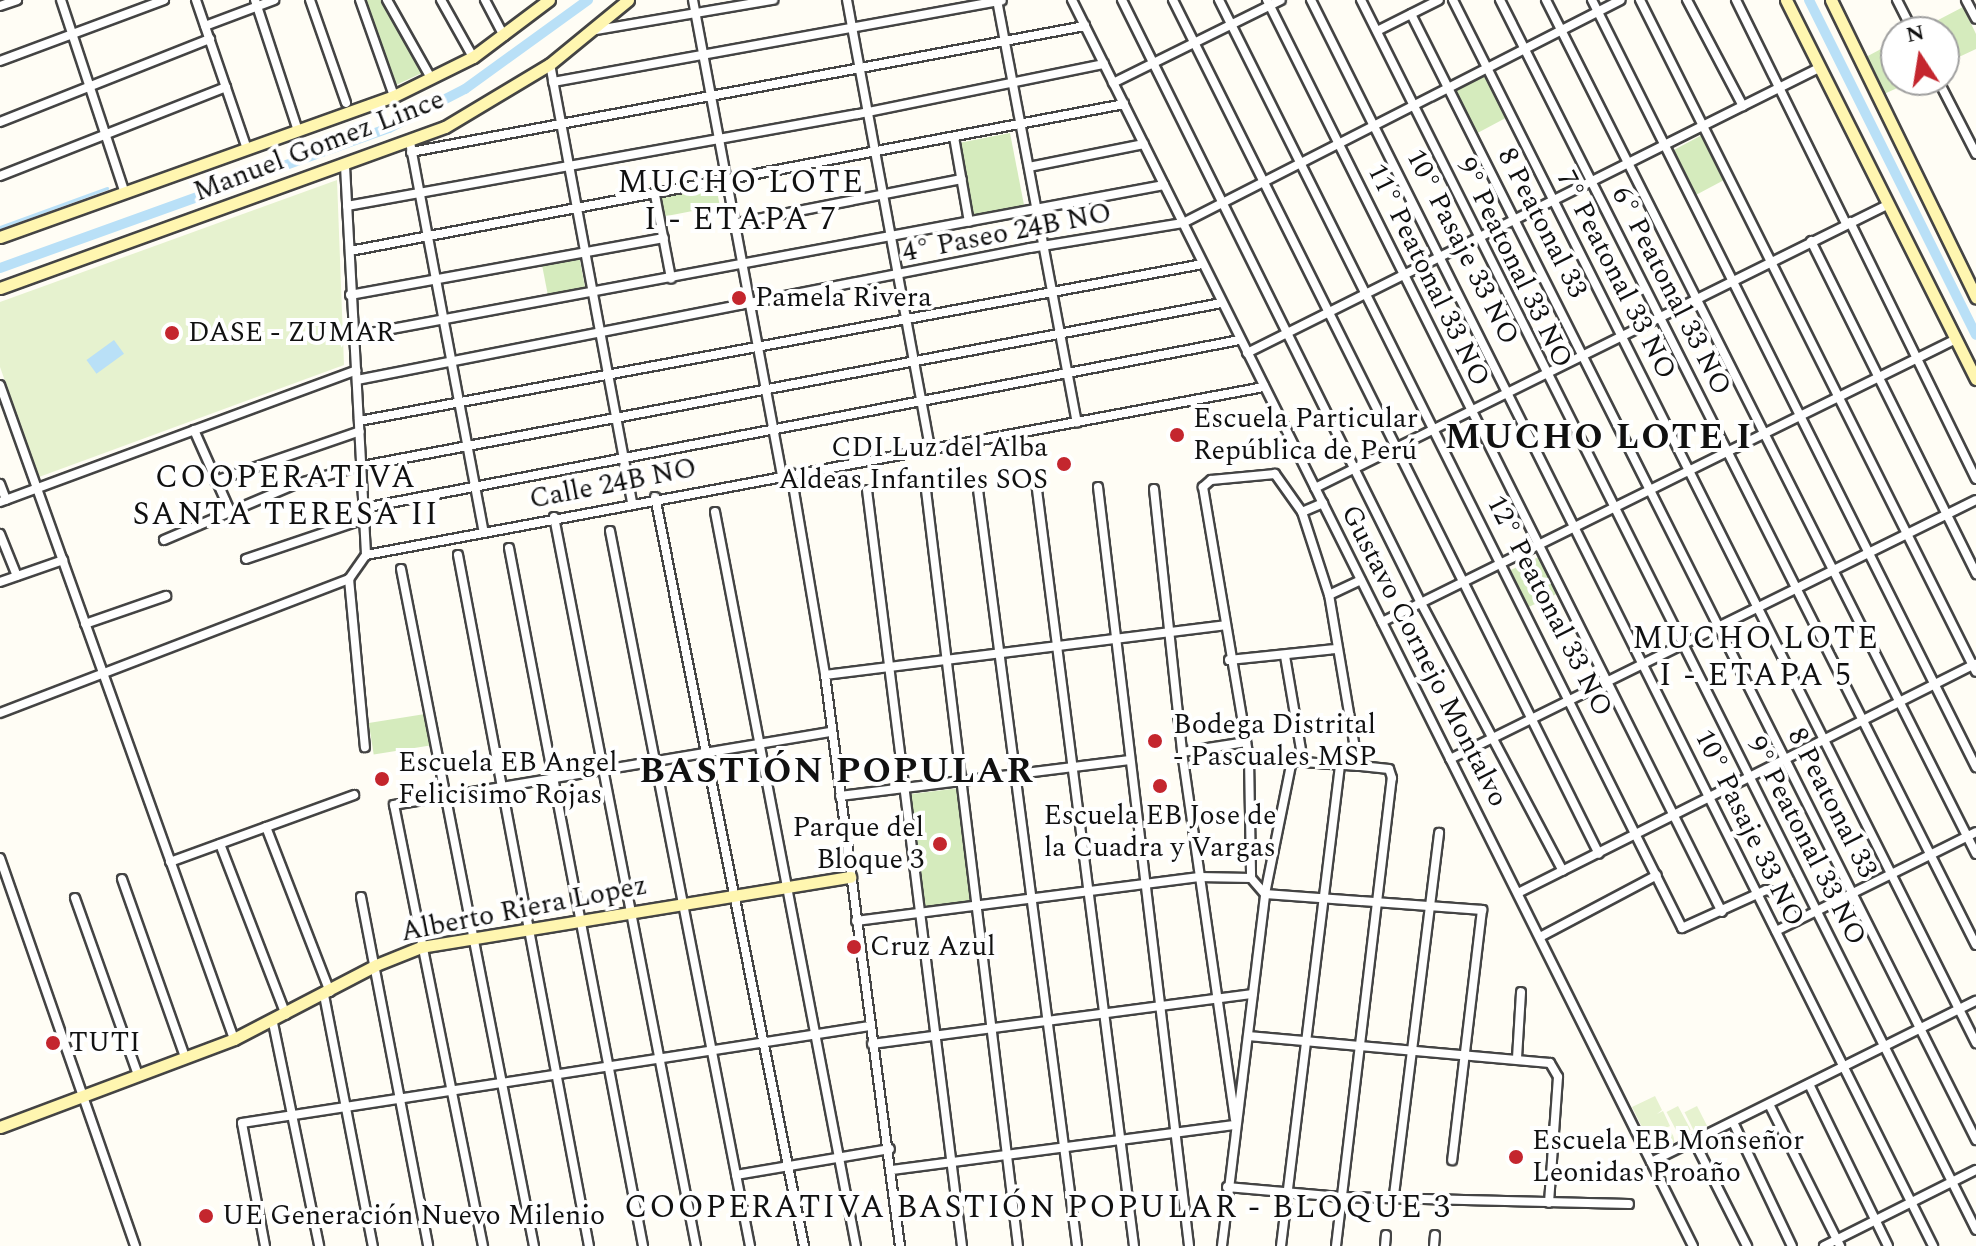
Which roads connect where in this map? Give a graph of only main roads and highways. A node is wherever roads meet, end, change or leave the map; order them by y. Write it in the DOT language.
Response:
graph roads {
  1 [pos="628,0"];
  2 [pos="1786,0"];
  3 [pos="1831,0"];
  4 [pos="541,3"];
  5 [pos="0,237"];
  6 [pos="0,288"];
  7 [pos="1975,293"];
  8 [pos="1976,379"];
  9 [pos="850,877"];
  10 [pos="0,1127"];
  1 -- 6 [label="main road, Manuel Gomez Lince"];
  2 -- 8 [label="main road"];
  3 -- 7 [label="main road"];
  4 -- 5 [label="main road, Manuel Gomez Lince"];
  9 -- 10 [label="main road, Alberto Riera Lopez"];
}
